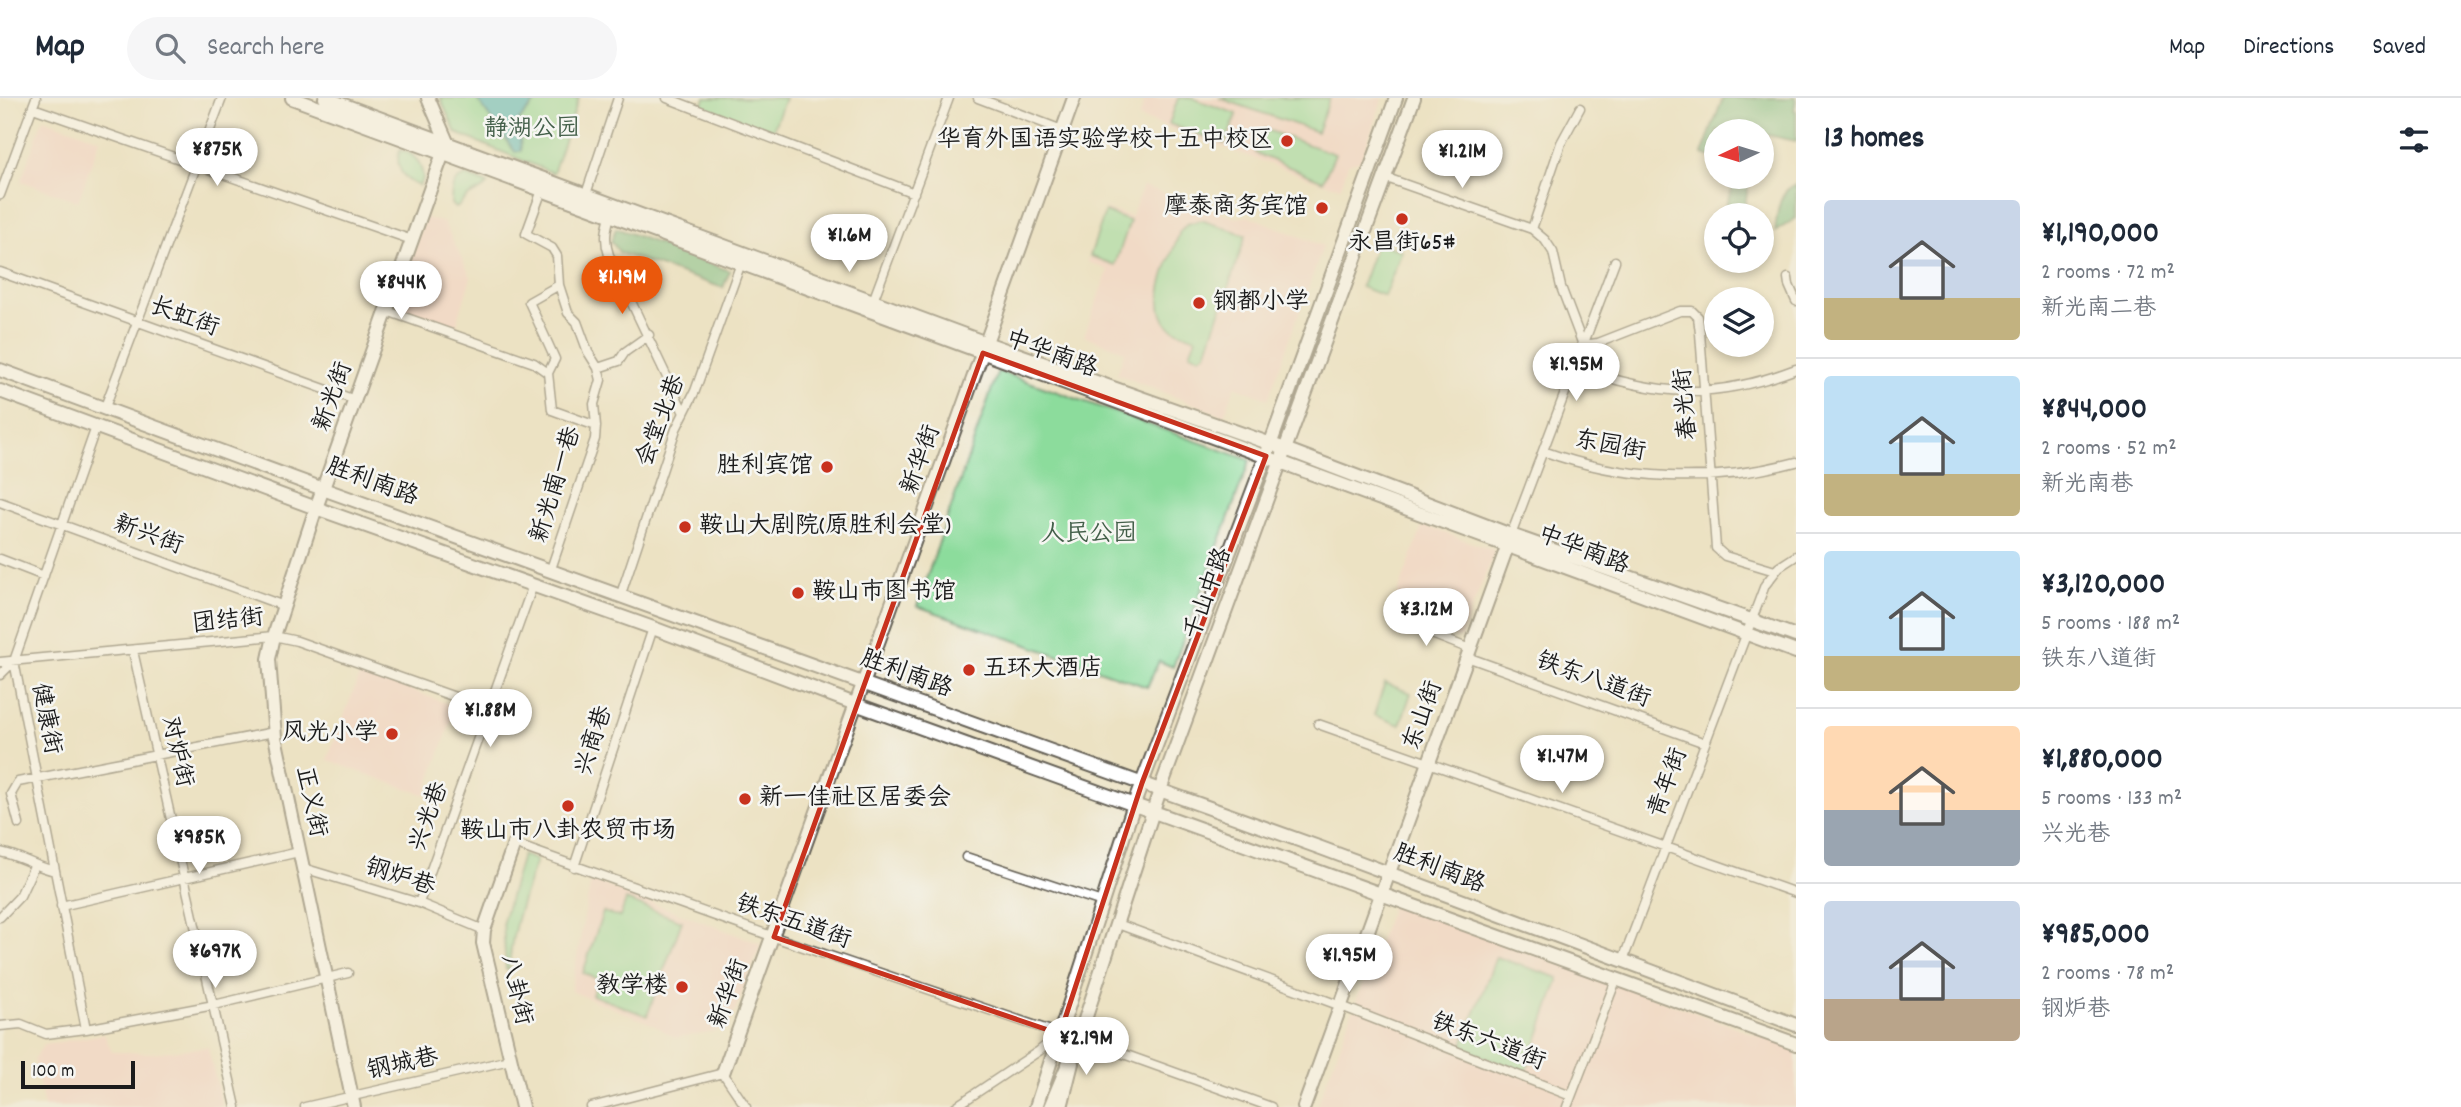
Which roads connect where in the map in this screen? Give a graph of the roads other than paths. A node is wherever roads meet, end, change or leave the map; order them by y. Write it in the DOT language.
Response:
graph roads {
  1 [pos="36,98"];
  2 [pos="222,98"];
  3 [pos="292,98"];
  4 [pos="325,98"];
  5 [pos="428,98"];
  6 [pos="618,98"];
  7 [pos="667,98"];
  8 [pos="949,98"];
  9 [pos="978,98"];
  10 [pos="1074,98"];
  11 [pos="1396,98"];
  12 [pos="1414,98"];
  13 [pos="33,108"];
  14 [pos="1580,108"];
  15 [pos="1062,130"];
  16 [pos="446,147"];
  17 [pos="196,166"];
  18 [pos="1384,177"];
  19 [pos="542,190"];
  20 [pos="914,193"];
  21 [pos="586,194"];
  22 [pos="0,195"];
  23 [pos="610,216"];
  24 [pos="1532,229"];
  25 [pos="412,240"];
  26 [pos="1615,261"];
  27 [pos="741,263"];
  28 [pos="0,272"];
  29 [pos="1788,278"];
  30 [pos="559,285"];
  31 [pos="873,301"];
  32 [pos="1796,301"];
  33 [pos="387,311"];
  34 [pos="137,322"];
  35 [pos="649,335"];
  36 [pos="1583,345"];
  37 [pos="985,348"];
  38 [pos="1574,367"];
  39 [pos="598,368"];
  40 [pos="1796,369"];
  41 [pos="0,370"];
  42 [pos="548,373"];
  43 [pos="0,391"];
  44 [pos="1704,392"];
  45 [pos="355,400"];
  46 [pos="105,408"];
  47 [pos="684,413"];
  48 [pos="596,426"];
  49 [pos="96,427"];
  50 [pos="1269,450"];
  51 [pos="1543,451"];
  52 [pos="1283,455"];
  53 [pos="1796,462"];
  54 [pos="1712,476"];
  55 [pos="323,489"];
  56 [pos="0,502"];
  57 [pos="316,508"];
  58 [pos="62,524"];
  59 [pos="1509,540"];
  60 [pos="1796,556"];
  61 [pos="0,559"];
  62 [pos="551,569"];
  63 [pos="1775,571"];
  64 [pos="44,576"];
  65 [pos="533,585"];
  66 [pos="621,594"];
  67 [pos="284,606"];
  68 [pos="1393,619"];
  69 [pos="1751,620"];
  70 [pos="653,628"];
  71 [pos="1746,634"];
  72 [pos="274,636"];
  73 [pos="1796,636"];
  74 [pos="133,651"];
  75 [pos="1796,652"];
  76 [pos="1469,653"];
  77 [pos="14,661"];
  78 [pos="0,662"];
  79 [pos="0,675"];
  80 [pos="863,682"];
  81 [pos="855,704"];
  82 [pos="489,709"];
  83 [pos="1318,724"];
  84 [pos="274,732"];
  85 [pos="1704,743"];
  86 [pos="157,754"];
  87 [pos="1429,764"];
  88 [pos="37,778"];
  89 [pos="1142,783"];
  90 [pos="1160,790"];
  91 [pos="1134,804"];
  92 [pos="1153,810"];
  93 [pos="19,824"];
  94 [pos="514,844"];
  95 [pos="1666,846"];
  96 [pos="0,852"];
  97 [pos="299,852"];
  98 [pos="966,857"];
  99 [pos="34,866"];
  100 [pos="574,867"];
  101 [pos="303,868"];
  102 [pos="55,871"];
  103 [pos="1389,873"];
  104 [pos="185,878"];
  105 [pos="1796,893"];
  106 [pos="1381,894"];
  107 [pos="1102,902"];
  108 [pos="419,903"];
  109 [pos="61,906"];
  110 [pos="0,917"];
  111 [pos="1115,923"];
  112 [pos="484,930"];
  113 [pos="774,937"];
  114 [pos="1623,960"];
  115 [pos="348,973"];
  116 [pos="325,980"];
  117 [pos="1616,980"];
  118 [pos="214,1005"];
  119 [pos="1341,1006"];
  120 [pos="1796,1024"];
  121 [pos="0,1026"];
  122 [pos="86,1029"];
  123 [pos="1060,1034"];
  124 [pos="1079,1038"];
  125 [pos="1796,1044"];
  126 [pos="510,1060"];
  127 [pos="723,1073"];
  128 [pos="1571,1096"];
  129 [pos="353,1102"];
  130 [pos="236,1107"];
  131 [pos="304,1107"];
  132 [pos="522,1107"];
  133 [pos="591,1107"];
  134 [pos="746,1107"];
  135 [pos="956,1107"];
  136 [pos="1033,1107"];
  137 [pos="1050,1107"];
  138 [pos="1061,1107"];
  139 [pos="1271,1107"];
  140 [pos="1304,1107"];
  141 [pos="1567,1107"];
  1 -- 13 [label="street"];
  2 -- 17 [label="street"];
  3 -- 16 [label="main road, 中华南路"];
  4 -- 16 [label="main road"];
  5 -- 16 [label="main road"];
  6 -- 21 [label="street"];
  7 -- 20 [label="street"];
  8 -- 20 [label="street"];
  9 -- 15 [label="street"];
  10 -- 15 [label="main road, 新华街"];
  11 -- 50 [label="main road, 千山中路"];
  12 -- 18 [label="main road, 千山中路"];
  13 -- 17 [label="street"];
  13 -- 22 [label="street"];
  14 -- 24 [label="street"];
  15 -- 37 [label="main road, 新华街"];
  16 -- 19 [label="main road, 中华南路"];
  16 -- 21 [label="main road"];
  16 -- 25 [label="main road, 新光街"];
  17 -- 25 [label="street"];
  17 -- 34 [label="street"];
  18 -- 24 [label="street"];
  18 -- 52 [label="main road, 千山中路"];
  19 -- 23 [label="main road, 中华南路"];
  19 -- 30 [label="street"];
  20 -- 31 [label="street"];
  21 -- 31 [label="main road"];
  23 -- 27 [label="main road, 中华南路"];
  23 -- 35 [label="street"];
  24 -- 36 [label="street"];
  25 -- 33 [label="main road, 新光街"];
  26 -- 36 [label="street, 东山街"];
  27 -- 37 [label="main road, 中华南路"];
  27 -- 47 [label="street, 会堂北巷"];
  28 -- 34 [label="street, 长虹街"];
  29 -- 32 [label="street"];
  30 -- 39 [label="street"];
  30 -- 42 [label="street"];
  31 -- 37 [label="main road"];
  33 -- 42 [label="street"];
  33 -- 45 [label="main road, 新光街"];
  34 -- 45 [label="street, 长虹街"];
  34 -- 46 [label="street"];
  35 -- 39 [label="street"];
  35 -- 47 [label="street"];
  36 -- 38 [label="street, 东山街"];
  36 -- 44 [label="street, 春光街"];
  37 -- 50 [label="main road"];
  37 -- 80 [label="main road, 新华街"];
  38 -- 44 [label="street"];
  38 -- 51 [label="street, 东山街"];
  39 -- 48 [label="street, 新光南一巷"];
  40 -- 44 [label="street"];
  41 -- 46 [label="main road, 胜利南路"];
  42 -- 48 [label="street"];
  43 -- 49 [label="main road, 胜利南路"];
  44 -- 54 [label="street, 春光街"];
  45 -- 55 [label="main road, 新光街"];
  46 -- 55 [label="main road, 胜利南路"];
  47 -- 66 [label="street, 会堂北巷"];
  48 -- 62 [label="street, 新光南一巷"];
  49 -- 57 [label="main road, 胜利南路"];
  49 -- 58 [label="street, 健康街"];
  50 -- 52 [label="main road"];
  50 -- 89 [label="main road, 千山中路"];
  51 -- 54 [label="street, 东园街"];
  51 -- 59 [label="street, 东山街"];
  52 -- 59 [label="main road"];
  52 -- 90 [label="main road, 千山中路"];
  53 -- 54 [label="street, 东园街"];
  54 -- 63 [label="street, 春光街"];
  55 -- 57 [label="main road, 新光街"];
  55 -- 62 [label="main road, 胜利南路"];
  56 -- 58 [label="street, 新兴街"];
  57 -- 65 [label="main road, 胜利南路"];
  57 -- 67 [label="main road, 正义街"];
  58 -- 64 [label="street, 健康街"];
  58 -- 67 [label="street, 新兴街"];
  59 -- 69 [label="main road"];
  59 -- 71 [label="main road, 中华南路"];
  59 -- 76 [label="main road, 东山街"];
  60 -- 63 [label="street"];
  61 -- 64 [label="street"];
  62 -- 66 [label="main road, 胜利南路"];
  63 -- 69 [label="street, 青年街"];
  64 -- 77 [label="street, 健康街"];
  65 -- 70 [label="main road, 胜利南路"];
  65 -- 82 [label="street, 兴光巷"];
  66 -- 80 [label="main road, 胜利南路"];
  67 -- 72 [label="main road, 正义街"];
  68 -- 76 [label="street, 铁东八道街"];
  69 -- 71 [label="street, 青年街"];
  69 -- 73 [label="main road"];
  70 -- 81 [label="main road, 胜利南路"];
  70 -- 100 [label="street, 兴商巷"];
  71 -- 75 [label="main road, 中华南路"];
  71 -- 85 [label="street, 青年街"];
  72 -- 74 [label="street, 团结街"];
  72 -- 82 [label="street, 团结街"];
  72 -- 84 [label="main road, 正义街"];
  74 -- 77 [label="street, 团结街"];
  74 -- 86 [label="street, 对炉街"];
  76 -- 85 [label="street, 铁东八道街"];
  76 -- 87 [label="main road, 东山街"];
  77 -- 78 [label="street, 团结街"];
  77 -- 79 [label="street"];
  77 -- 88 [label="street, 健康街"];
  80 -- 81 [label="main road, 新华街"];
  80 -- 89 [label="main road, 胜利南路"];
  81 -- 91 [label="main road, 胜利南路"];
  81 -- 113 [label="main road, 新华街"];
  82 -- 108 [label="street, 兴光巷"];
  83 -- 87 [label="street"];
  84 -- 86 [label="street"];
  84 -- 97 [label="main road, 正义街"];
  85 -- 95 [label="street, 青年街"];
  86 -- 88 [label="street"];
  86 -- 104 [label="street, 对炉街"];
  87 -- 95 [label="street"];
  87 -- 103 [label="main road, 东山街"];
  88 -- 93 [label="street"];
  88 -- 102 [label="street, 健康街"];
  89 -- 90 [label="main road, 胜利南路"];
  89 -- 91 [label="main road, 千山中路"];
  90 -- 92 [label="main road, 千山中路"];
  90 -- 103 [label="main road, 胜利南路"];
  91 -- 92 [label="main road, 胜利南路"];
  91 -- 107 [label="main road, 千山中路"];
  92 -- 106 [label="main road, 胜利南路"];
  92 -- 111 [label="main road, 千山中路"];
  94 -- 100 [label="street, 铁东五道街"];
  94 -- 112 [label="main road, 八卦街"];
  95 -- 105 [label="street"];
  95 -- 114 [label="street, 青年街"];
  96 -- 99 [label="street"];
  97 -- 101 [label="main road, 正义街"];
  97 -- 104 [label="street"];
  98 -- 107 [label="street"];
  99 -- 102 [label="street"];
  99 -- 110 [label="street"];
  100 -- 113 [label="street, 铁东五道街"];
  101 -- 108 [label="street, 钢炉巷"];
  101 -- 116 [label="main road, 正义街"];
  102 -- 109 [label="street, 健康街"];
  103 -- 106 [label="main road, 东山街"];
  103 -- 114 [label="main road, 胜利南路"];
  104 -- 109 [label="street"];
  104 -- 118 [label="street, 对炉街"];
  106 -- 117 [label="main road, 胜利南路"];
  106 -- 119 [label="main road, 东山街"];
  107 -- 123 [label="main road, 千山中路"];
  108 -- 112 [label="street, 钢炉巷"];
  109 -- 122 [label="street, 健康街"];
  111 -- 119 [label="street, 铁东六道街"];
  111 -- 124 [label="main road, 千山中路"];
  112 -- 126 [label="main road, 八卦街"];
  113 -- 123 [label="street, 铁东五道街"];
  113 -- 127 [label="main road, 新华街"];
  114 -- 120 [label="main road, 胜利南路"];
  115 -- 116 [label="street"];
  116 -- 118 [label="street"];
  116 -- 129 [label="main road, 正义街"];
  117 -- 125 [label="main road, 胜利南路"];
  117 -- 128 [label="street"];
  118 -- 122 [label="street"];
  118 -- 130 [label="street, 对炉街"];
  119 -- 128 [label="street, 铁东六道街"];
  119 -- 140 [label="main road, 东山街"];
  121 -- 122 [label="street"];
  123 -- 135 [label="street"];
  123 -- 136 [label="main road, 千山中路"];
  124 -- 137 [label="main road, 千山中路"];
  124 -- 138 [label="main road"];
  124 -- 139 [label="street"];
  126 -- 129 [label="street, 钢城巷"];
  126 -- 132 [label="main road, 八卦街"];
  127 -- 133 [label="street"];
  127 -- 134 [label="street"];
  128 -- 141 [label="street"];
  129 -- 131 [label="street, 钢城巷"];
}
